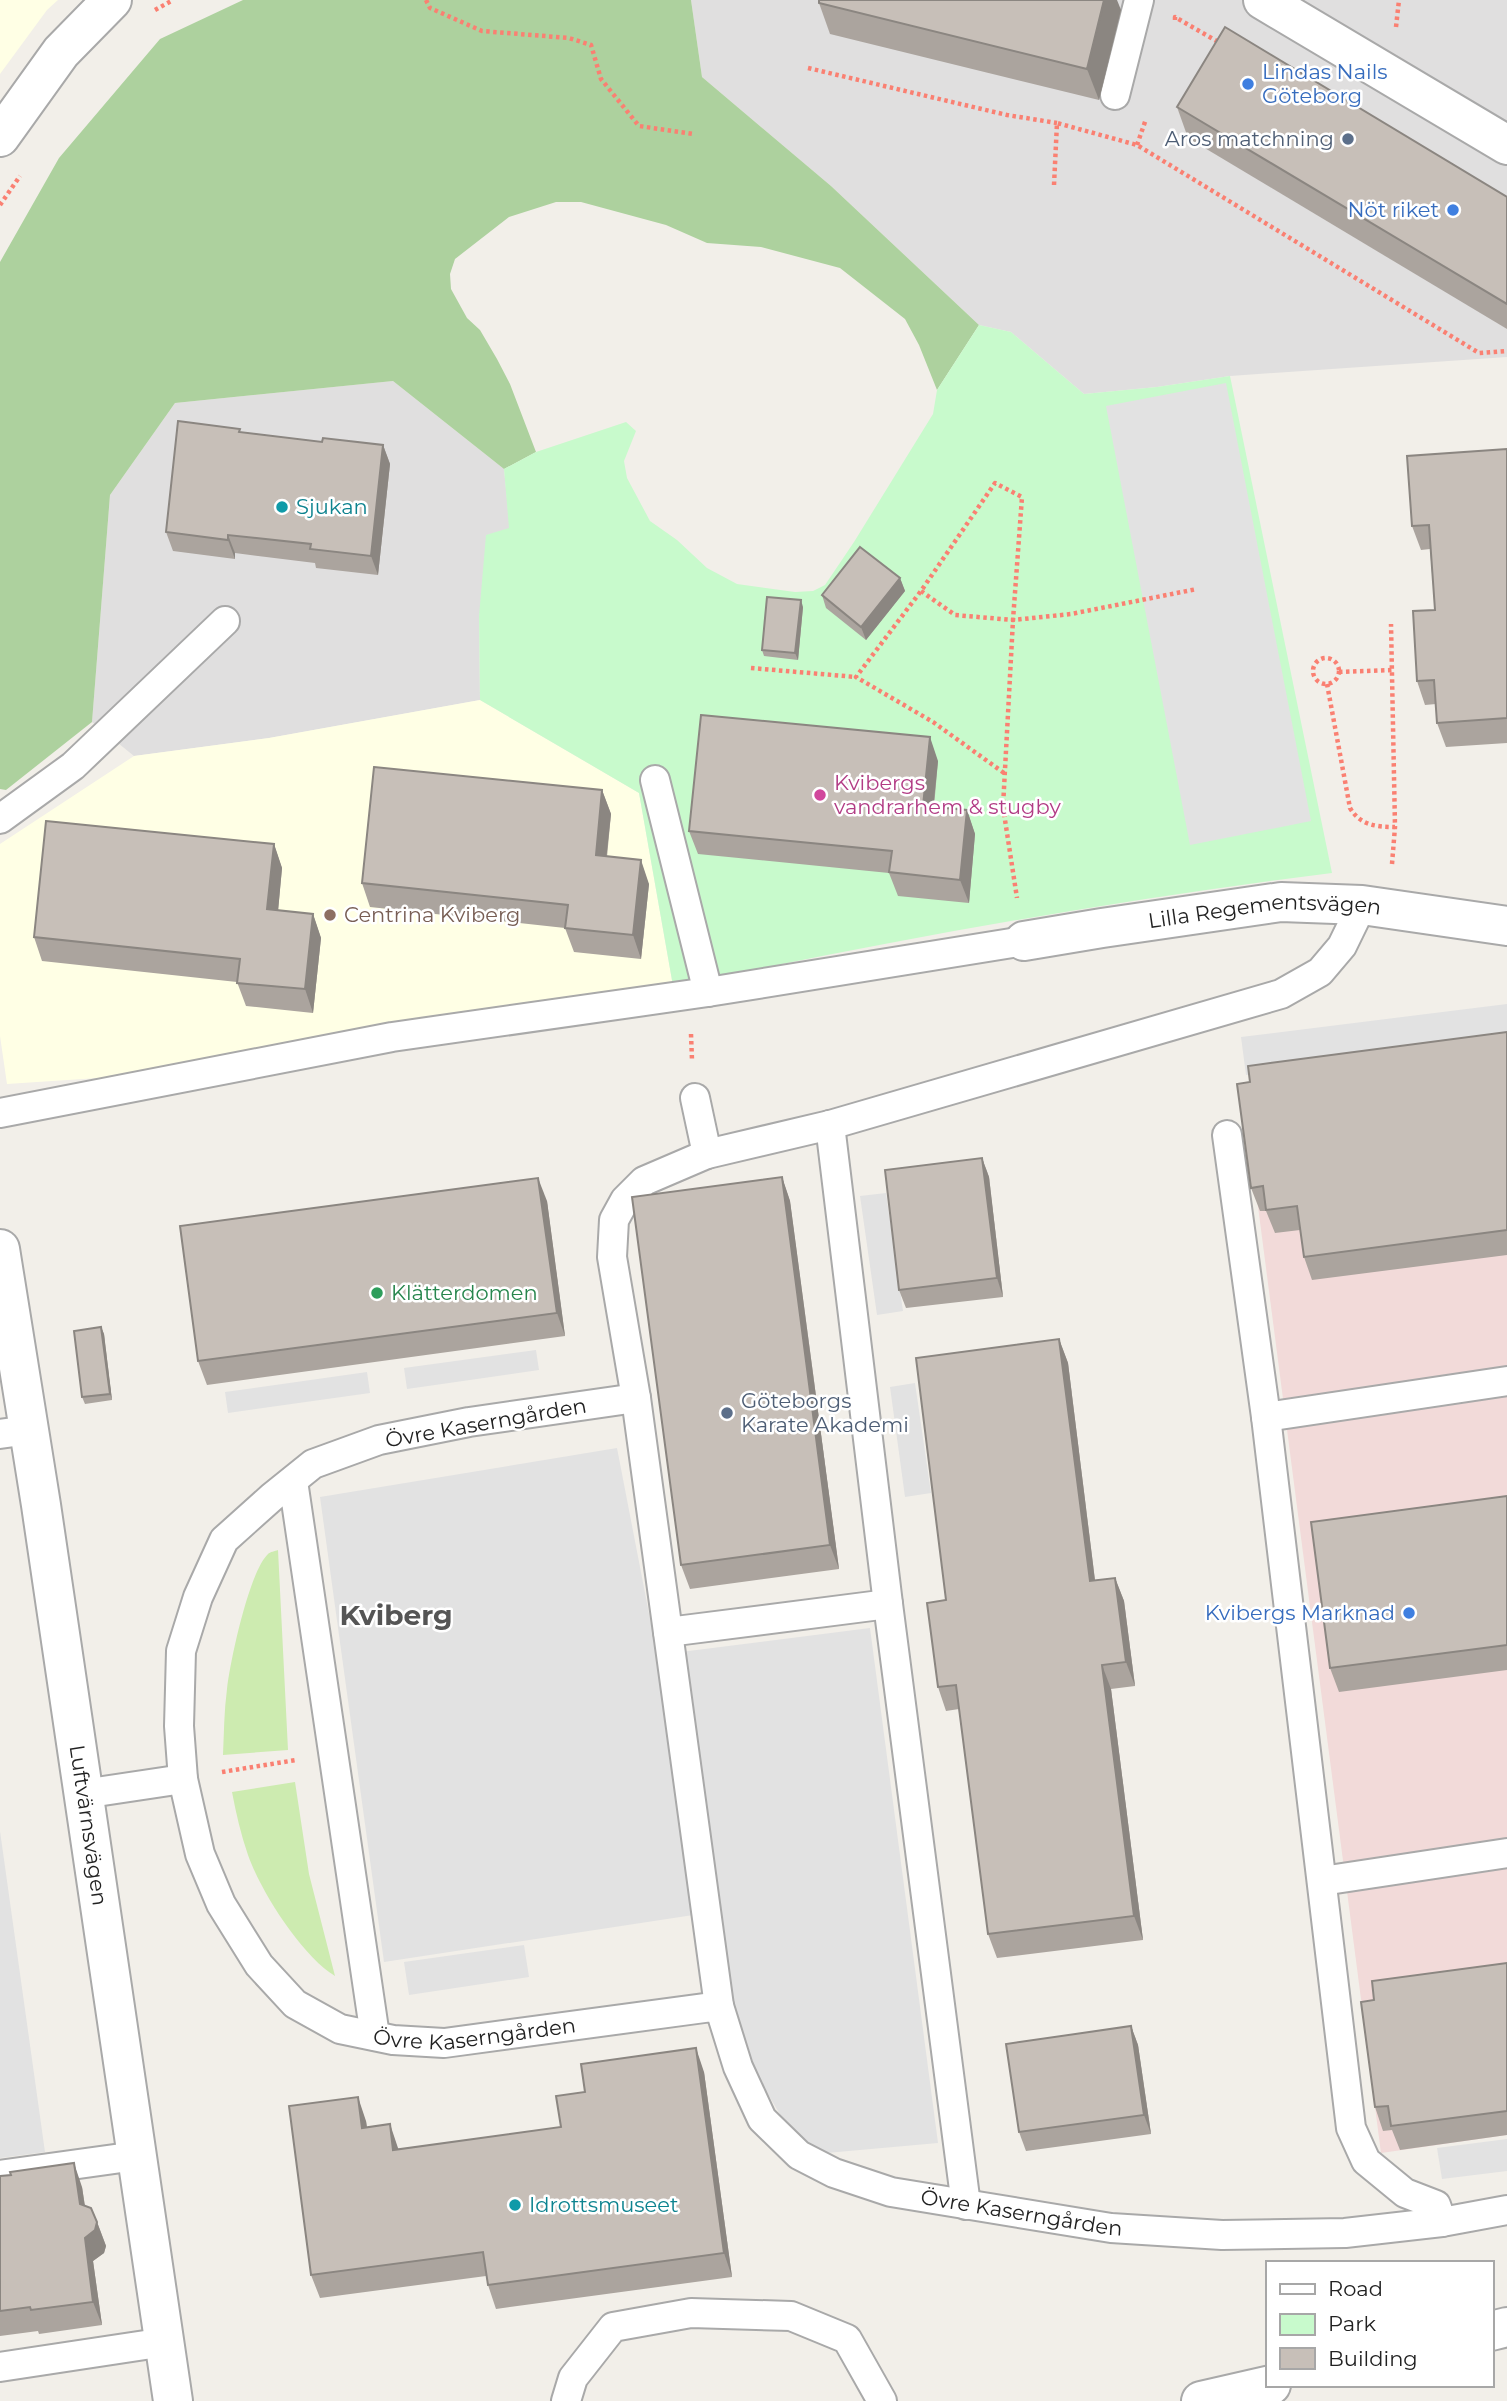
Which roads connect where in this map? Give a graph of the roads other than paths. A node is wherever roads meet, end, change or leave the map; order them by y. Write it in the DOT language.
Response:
graph roads {
  1 [pos="112,0"];
  2 [pos="1139,0"];
  3 [pos="1263,0"];
  4 [pos="1115,95"];
  5 [pos="0,137"];
  6 [pos="1507,145"];
  7 [pos="225,621"];
  8 [pos="655,780"];
  9 [pos="0,819"];
  10 [pos="1362,905"];
  11 [pos="1507,926"];
  12 [pos="1024,942"];
  13 [pos="698,993"];
  14 [pos="695,1098"];
  15 [pos="0,1113"];
  16 [pos="830,1125"];
  17 [pos="1227,1135"];
  18 [pos="707,1154"];
  19 [pos="0,1249"];
  20 [pos="1507,1381"];
  21 [pos="636,1398"];
  22 [pos="1266,1417"];
  23 [pos="15,1432"];
  24 [pos="293,1481"];
  25 [pos="888,1604"];
  26 [pos="668,1632"];
  27 [pos="183,1779"];
  28 [pos="83,1794"];
  29 [pos="1507,1853"];
  30 [pos="1322,1881"];
  31 [pos="719,2006"];
  32 [pos="375,2036"];
  33 [pos="136,2156"];
  34 [pos="0,2175"];
  35 [pos="966,2205"];
  36 [pos="1507,2210"];
  37 [pos="1442,2222"];
  38 [pos="165,2342"];
  39 [pos="0,2367"];
  40 [pos="1266,2386"];
  41 [pos="173,2401"];
  42 [pos="566,2401"];
  43 [pos="882,2401"];
  44 [pos="1201,2401"];
  1 -- 5 [label="street"];
  2 -- 4 [label="lane"];
  3 -- 6 [label="street"];
  7 -- 9 [label="lane"];
  8 -- 13 [label="lane"];
  10 -- 11 [label="street, Lilla Regementsvägen"];
  10 -- 12 [label="street, Lilla Regementsvägen"];
  10 -- 16 [label="lane"];
  12 -- 13 [label="lane"];
  13 -- 15 [label="lane"];
  14 -- 18 [label="lane"];
  16 -- 18 [label="lane"];
  16 -- 25 [label="lane"];
  17 -- 22 [label="lane"];
  18 -- 21 [label="lane"];
  19 -- 23 [label="street, Luftvärnsvägen"];
  20 -- 22 [label="lane"];
  21 -- 24 [label="lane, Övre Kaserngården"];
  21 -- 26 [label="lane"];
  22 -- 30 [label="lane"];
  23 -- 28 [label="street, Luftvärnsvägen"];
  24 -- 27 [label="lane, Övre Kaserngården"];
  24 -- 32 [label="lane"];
  25 -- 26 [label="lane"];
  25 -- 35 [label="lane"];
  26 -- 31 [label="lane"];
  27 -- 28 [label="lane"];
  27 -- 32 [label="lane, Övre Kaserngården"];
  28 -- 33 [label="street, Luftvärnsvägen"];
  29 -- 30 [label="lane"];
  30 -- 37 [label="lane"];
  31 -- 32 [label="lane, Övre Kaserngården"];
  31 -- 35 [label="lane, Övre Kaserngården"];
  33 -- 34 [label="lane"];
  33 -- 38 [label="street, Luftvärnsvägen"];
  35 -- 37 [label="lane, Övre Kaserngården"];
  36 -- 37 [label="lane, Övre Kaserngården"];
  38 -- 39 [label="lane"];
  38 -- 41 [label="street, Luftvärnsvägen"];
  40 -- 44 [label="street"];
  42 -- 43 [label="lane"];
}
